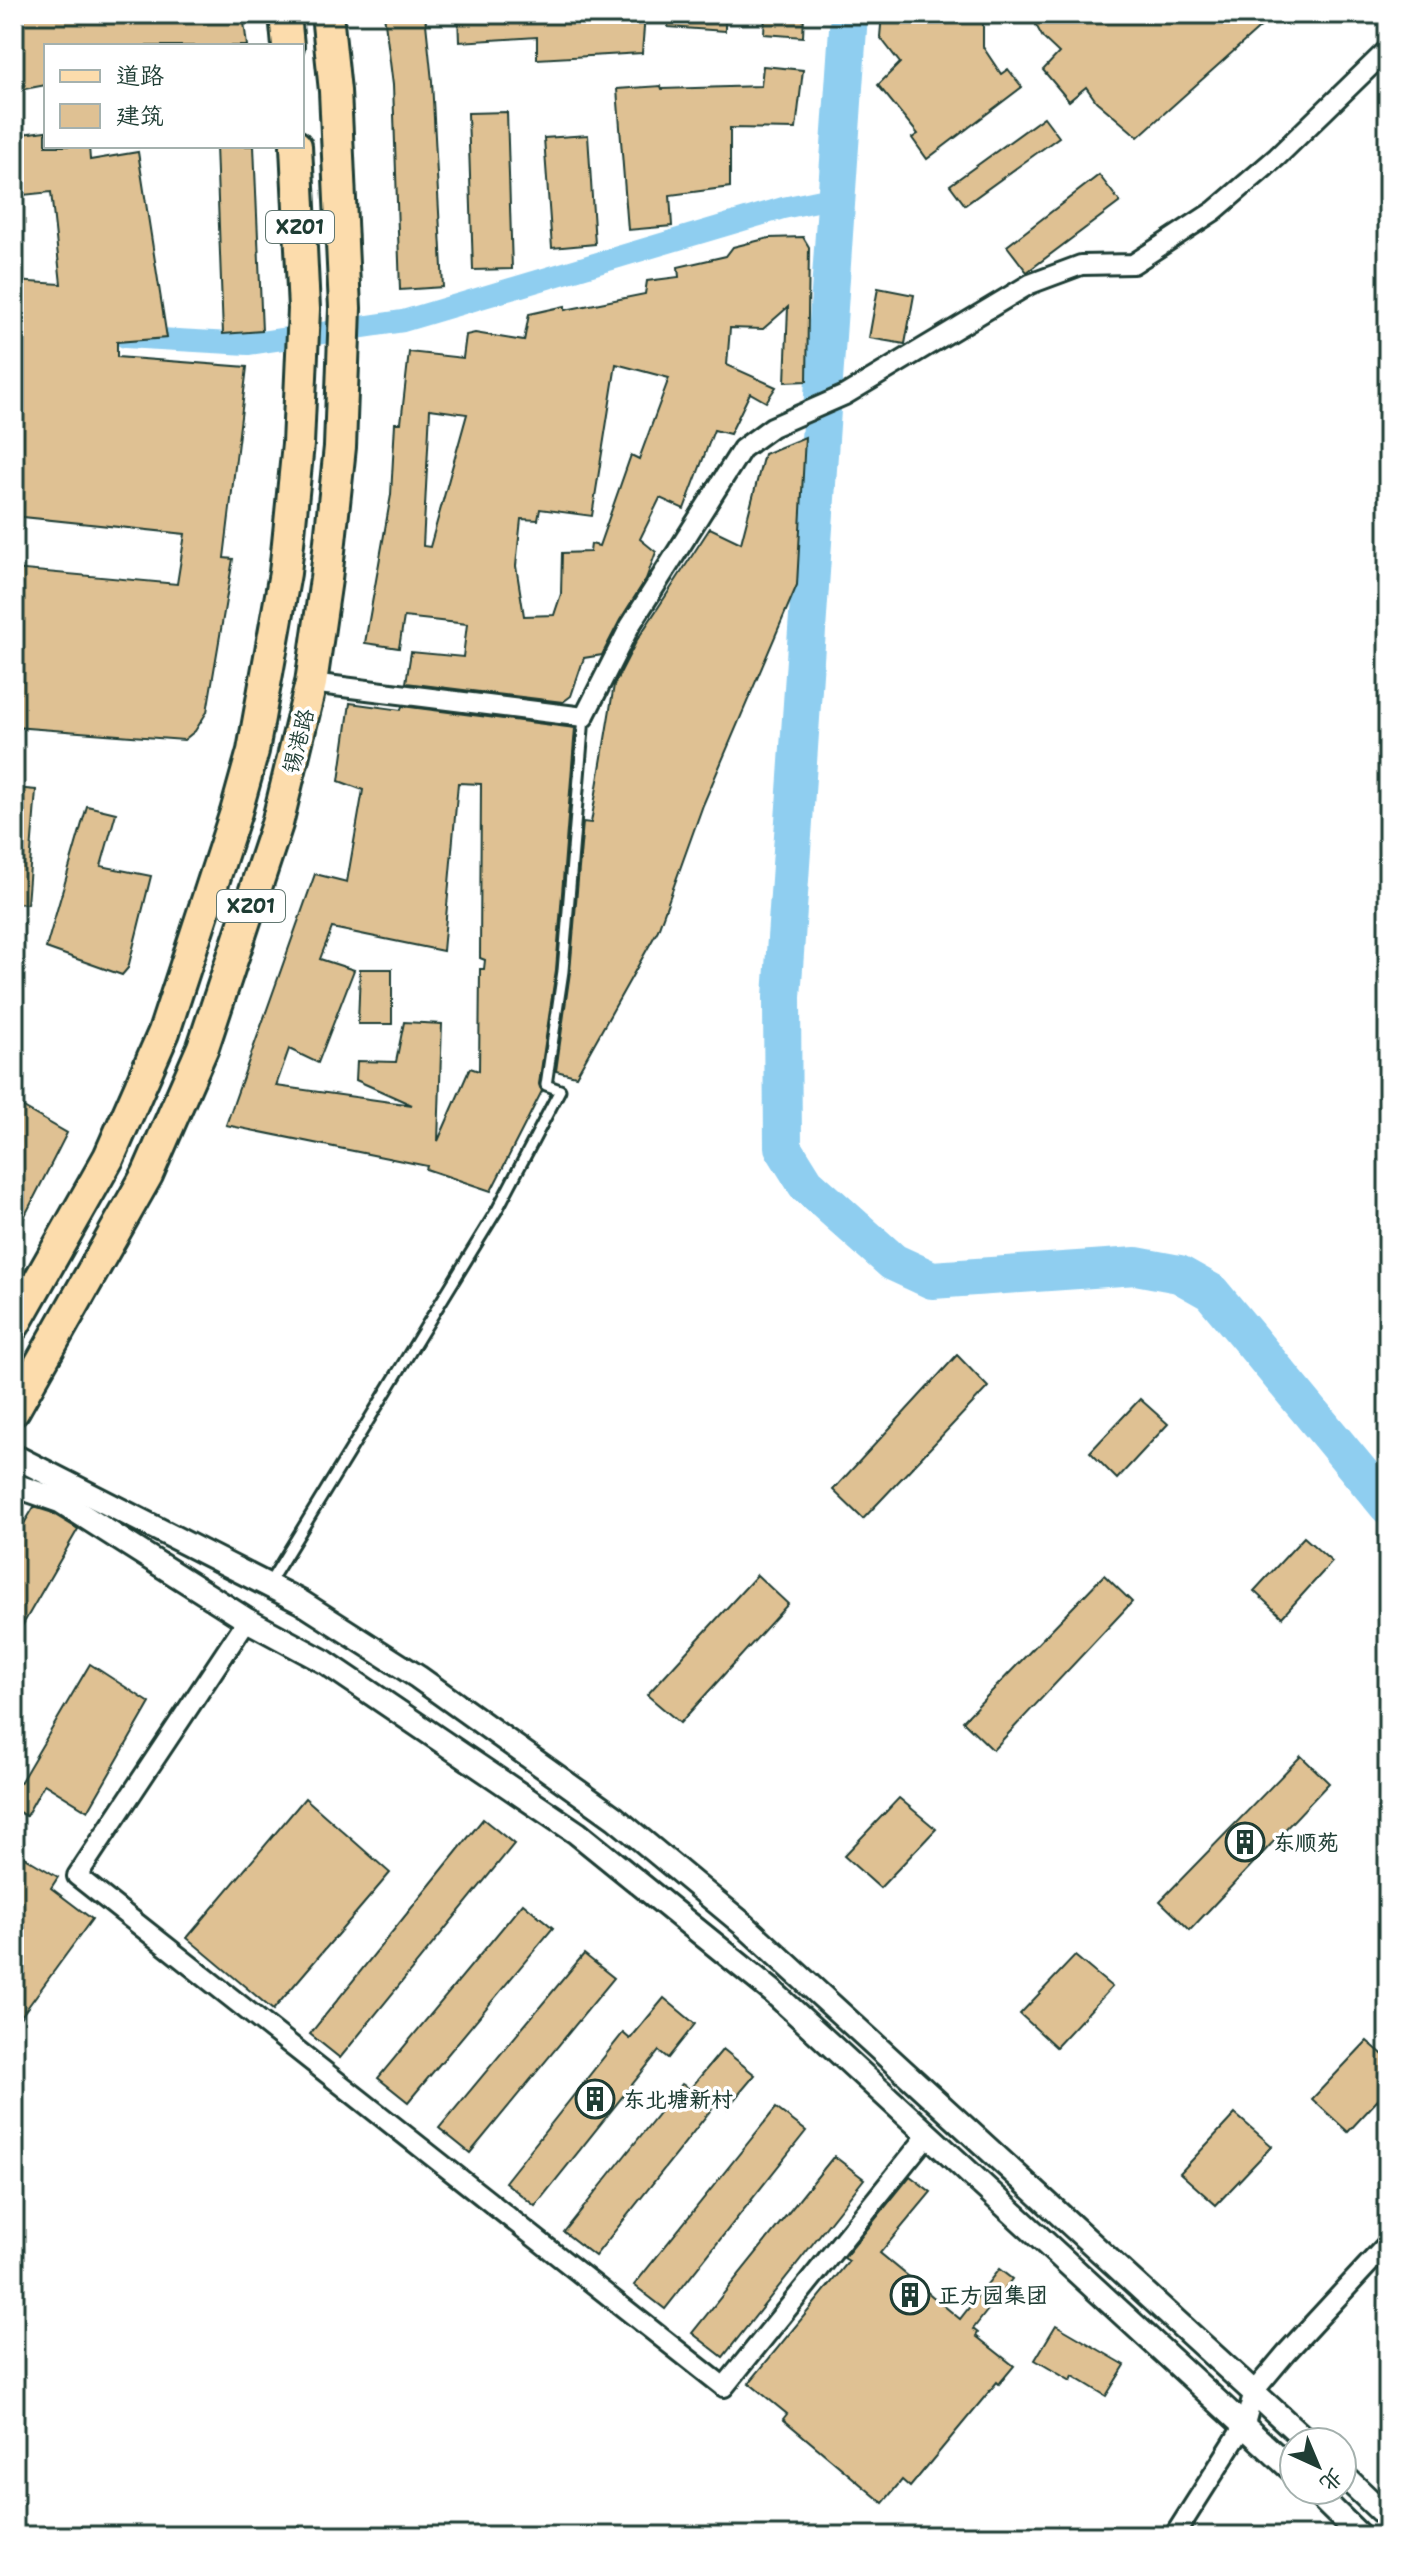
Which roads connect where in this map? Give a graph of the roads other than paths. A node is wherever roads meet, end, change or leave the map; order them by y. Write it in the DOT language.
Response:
graph roads {
  1 [pos="285,14"];
  2 [pos="327,14"];
  3 [pos="288,44"];
  4 [pos="1388,49"];
  5 [pos="296,148"];
  6 [pos="311,683"];
  7 [pos="584,717"];
  8 [pos="14,1325"];
  9 [pos="14,1410"];
  10 [pos="14,1456"];
  11 [pos="14,1485"];
  12 [pos="268,1585"];
  13 [pos="247,1620"];
  14 [pos="927,2136"];
  15 [pos="1388,2243"];
  16 [pos="1254,2391"];
  17 [pos="1245,2424"];
  18 [pos="1291,2426"];
  19 [pos="1278,2456"];
  20 [pos="1358,2489"];
  21 [pos="1329,2506"];
  22 [pos="1388,2518"];
  23 [pos="1174,2536"];
  24 [pos="1360,2536"];
  1 -- 3 [label="main road"];
  2 -- 6 [label="main road, 锡港路 / XZ01"];
  4 -- 7 [label="street"];
  5 -- 8 [label="main road, 锡港路 / XZ01"];
  6 -- 7 [label="street"];
  6 -- 9 [label="main road, 锡港路 / XZ01"];
  7 -- 12 [label="lane"];
  10 -- 12 [label="street"];
  11 -- 13 [label="street"];
  12 -- 16 [label="street"];
  13 -- 14 [label="street"];
  13 -- 14 [label="street"];
  14 -- 17 [label="street"];
  15 -- 16 [label="street"];
  16 -- 17 [label="street"];
  16 -- 18 [label="street"];
  17 -- 19 [label="street"];
  17 -- 23 [label="street"];
  20 -- 22 [label="street"];
  21 -- 24 [label="street"];
}
